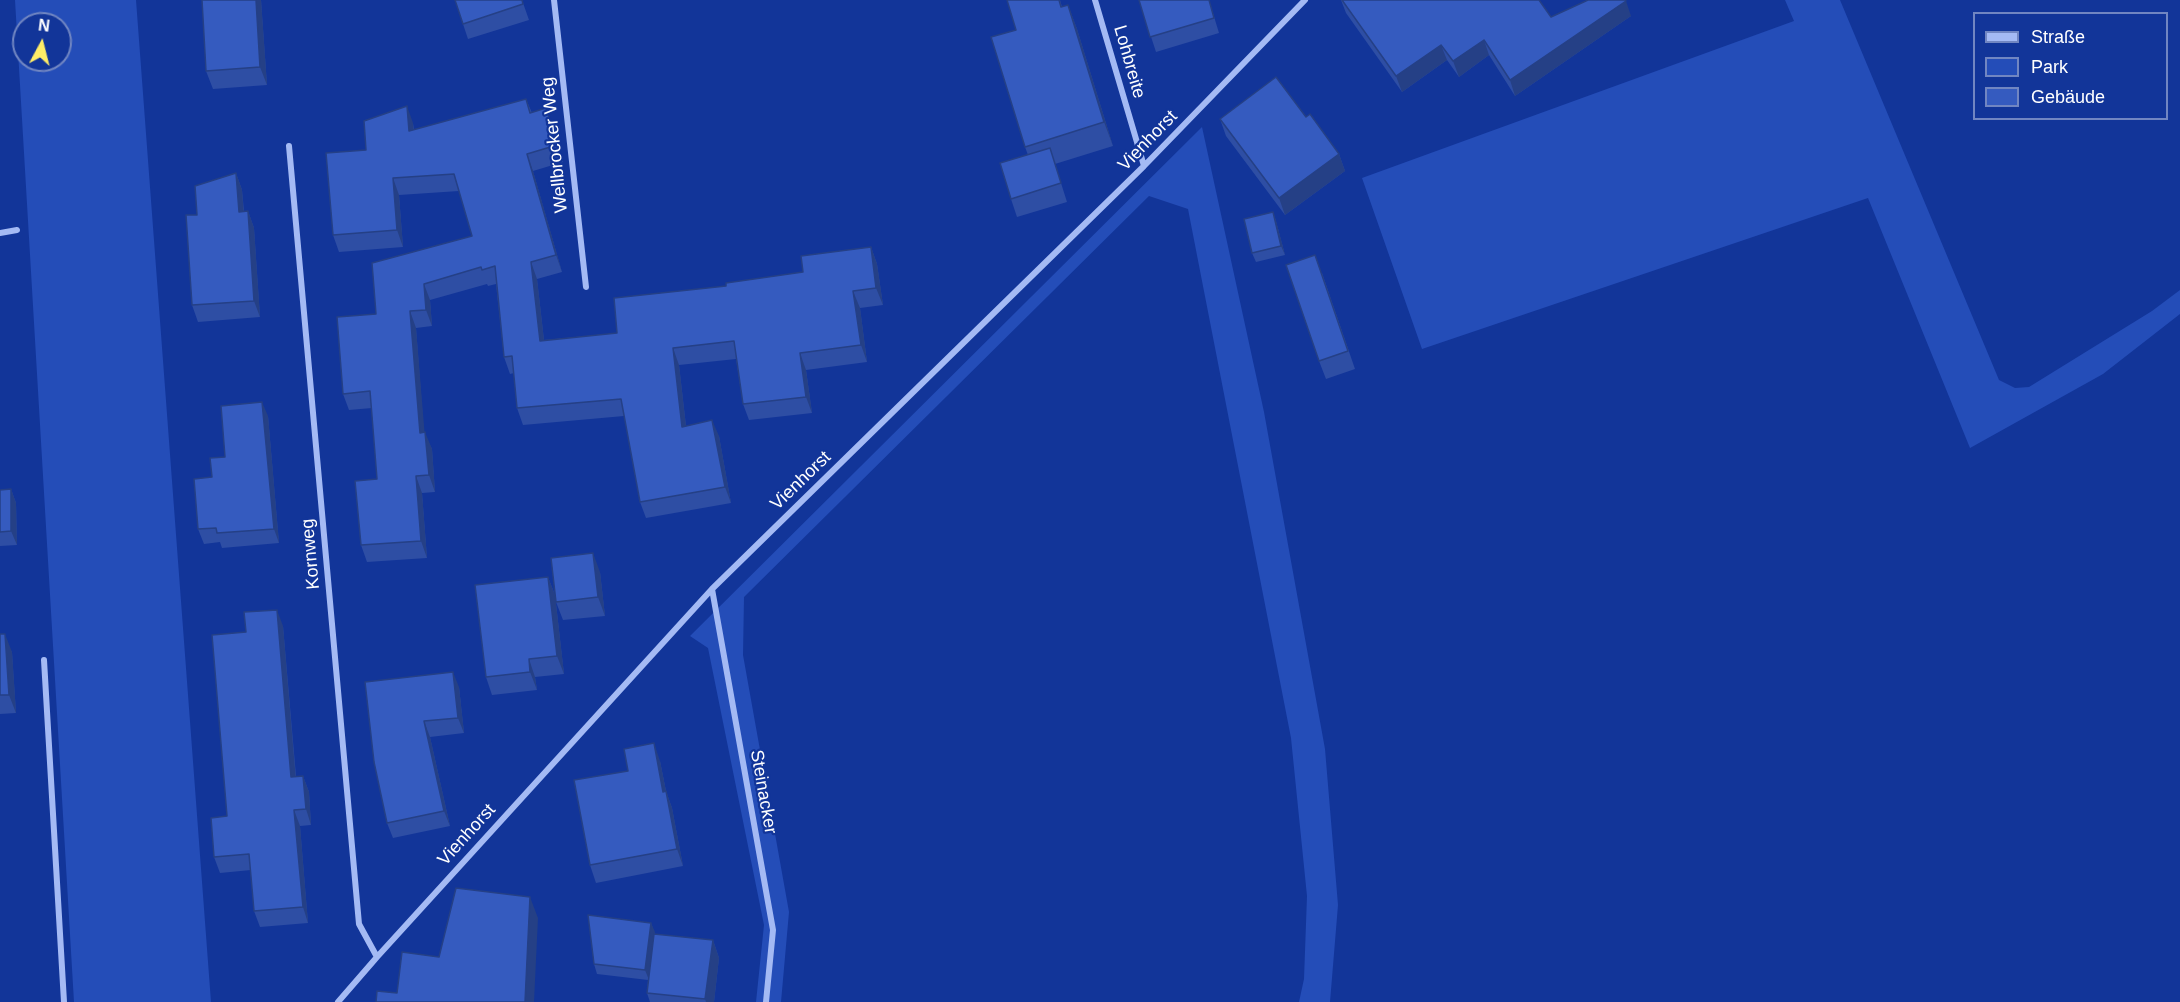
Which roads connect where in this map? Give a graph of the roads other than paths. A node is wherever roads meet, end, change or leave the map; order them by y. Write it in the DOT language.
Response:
graph roads {
  1 [pos="554,0"];
  2 [pos="1095,0"];
  3 [pos="1305,0"];
  4 [pos="289,146"];
  5 [pos="1144,166"];
  6 [pos="16,230"];
  7 [pos="0,233"];
  8 [pos="586,287"];
  9 [pos="712,589"];
  10 [pos="44,660"];
  11 [pos="377,957"];
  12 [pos="64,1002"];
  13 [pos="338,1002"];
  14 [pos="766,1002"];
  1 -- 8 [label="street, Wellbrocker Weg"];
  2 -- 5 [label="street, Lohbreite"];
  3 -- 5 [label="street, Vienhorst"];
  4 -- 11 [label="street, Kornweg"];
  5 -- 9 [label="street, Vienhorst"];
  6 -- 7 [label="street"];
  9 -- 11 [label="street, Vienhorst"];
  9 -- 14 [label="street, Steinacker"];
  10 -- 12 [label="street"];
  11 -- 13 [label="street, Vienhorst"];
}
